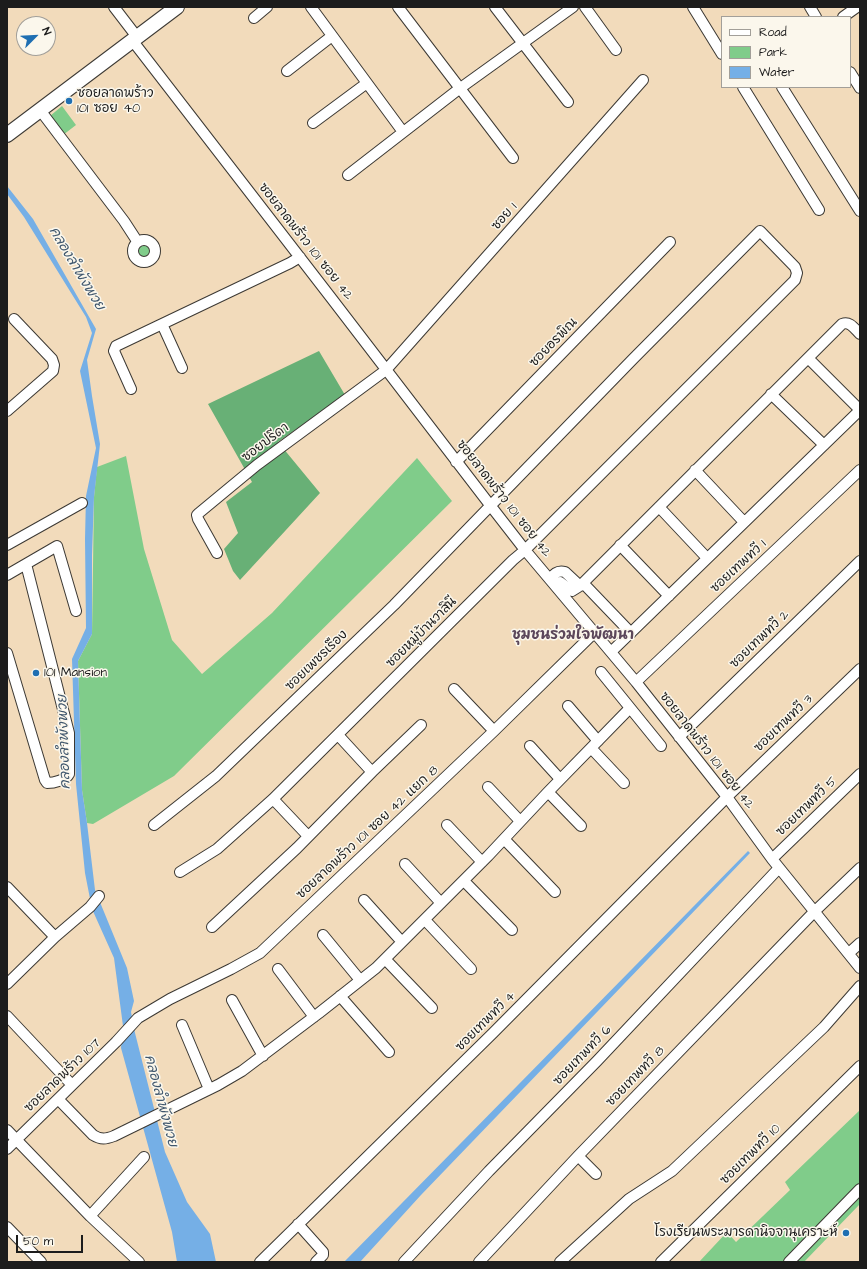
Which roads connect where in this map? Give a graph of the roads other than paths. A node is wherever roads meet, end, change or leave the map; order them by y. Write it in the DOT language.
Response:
graph roads {
  1 [pos="114,7"];
  2 [pos="176,7"];
  3 [pos="267,7"];
  4 [pos="311,7"];
  5 [pos="398,7"];
  6 [pos="495,7"];
  7 [pos="573,7"];
  8 [pos="585,7"];
  9 [pos="693,7"];
  10 [pos="810,7"];
  11 [pos="857,7"];
  12 [pos="815,16"];
  13 [pos="844,16"];
  14 [pos="254,18"];
  15 [pos="332,36"];
  16 [pos="135,39"];
  17 [pos="523,44"];
  18 [pos="616,50"];
  19 [pos="721,52"];
  20 [pos="287,71"];
  21 [pos="851,74"];
  22 [pos="643,80"];
  23 [pos="367,84"];
  24 [pos="744,88"];
  25 [pos="783,88"];
  26 [pos="860,88"];
  27 [pos="460,89"];
  28 [pos="568,102"];
  29 [pos="40,110"];
  30 [pos="313,124"];
  31 [pos="9,129"];
  32 [pos="403,132"];
  33 [pos="514,158"];
  34 [pos="348,175"];
  35 [pos="819,210"];
  36 [pos="860,212"];
  37 [pos="137,241"];
  38 [pos="670,242"];
  39 [pos="300,257"];
  40 [pos="14,319"];
  41 [pos="162,324"];
  42 [pos="860,334"];
  43 [pos="808,358"];
  44 [pos="182,368"];
  45 [pos="386,370"];
  46 [pos="131,389"];
  47 [pos="771,394"];
  48 [pos="8,409"];
  49 [pos="860,410"];
  50 [pos="824,445"];
  51 [pos="456,462"];
  52 [pos="695,470"];
  53 [pos="860,470"];
  54 [pos="82,503"];
  55 [pos="490,505"];
  56 [pos="659,506"];
  57 [pos="744,522"];
  58 [pos="7,545"];
  59 [pos="620,545"];
  60 [pos="525,550"];
  61 [pos="217,553"];
  62 [pos="707,558"];
  63 [pos="860,562"];
  64 [pos="26,564"];
  65 [pos="7,575"];
  66 [pos="553,582"];
  67 [pos="581,585"];
  68 [pos="669,596"];
  69 [pos="76,611"];
  70 [pos="594,632"];
  71 [pos="630,633"];
  72 [pos="611,652"];
  73 [pos="7,653"];
  74 [pos="860,669"];
  75 [pos="601,672"];
  76 [pos="636,682"];
  77 [pos="454,689"];
  78 [pos="568,706"];
  79 [pos="630,708"];
  80 [pos="421,725"];
  81 [pos="494,731"];
  82 [pos="338,735"];
  83 [pos="679,736"];
  84 [pos="595,744"];
  85 [pos="530,746"];
  86 [pos="661,746"];
  87 [pos="372,772"];
  88 [pos="860,774"];
  89 [pos="560,779"];
  90 [pos="624,783"];
  91 [pos="488,786"];
  92 [pos="548,792"];
  93 [pos="727,797"];
  94 [pos="273,799"];
  95 [pos="520,822"];
  96 [pos="154,825"];
  97 [pos="447,825"];
  98 [pos="581,826"];
  99 [pos="308,836"];
  100 [pos="504,839"];
  101 [pos="772,859"];
  102 [pos="482,862"];
  103 [pos="405,864"];
  104 [pos="779,868"];
  105 [pos="860,868"];
  106 [pos="180,872"];
  107 [pos="464,881"];
  108 [pos="7,887"];
  109 [pos="554,892"];
  110 [pos="99,896"];
  111 [pos="364,900"];
  112 [pos="441,903"];
  113 [pos="814,912"];
  114 [pos="424,920"];
  115 [pos="212,927"];
  116 [pos="512,930"];
  117 [pos="323,935"];
  118 [pos="55,937"];
  119 [pos="402,942"];
  120 [pos="860,943"];
  121 [pos="849,953"];
  122 [pos="385,959"];
  123 [pos="860,968"];
  124 [pos="278,969"];
  125 [pos="471,969"];
  126 [pos="360,980"];
  127 [pos="7,984"];
  128 [pos="860,986"];
  129 [pos="340,996"];
  130 [pos="232,1000"];
  131 [pos="432,1008"];
  132 [pos="7,1016"];
  133 [pos="314,1017"];
  134 [pos="134,1021"];
  135 [pos="182,1025"];
  136 [pos="389,1052"];
  137 [pos="263,1056"];
  138 [pos="860,1066"];
  139 [pos="72,1085"];
  140 [pos="205,1091"];
  141 [pos="58,1099"];
  142 [pos="7,1130"];
  143 [pos="16,1140"];
  144 [pos="7,1148"];
  145 [pos="578,1156"];
  146 [pos="144,1157"];
  147 [pos="596,1174"];
  148 [pos="860,1189"];
  149 [pos="90,1216"];
  150 [pos="298,1224"];
  151 [pos="7,1227"];
  152 [pos="41,1262"];
  153 [pos="139,1262"];
  154 [pos="260,1262"];
  155 [pos="316,1262"];
  156 [pos="404,1262"];
  157 [pos="480,1262"];
  158 [pos="560,1262"];
  159 [pos="661,1262"];
  160 [pos="789,1262"];
  1 -- 16 [label="street, ซอยลาดพร้าว 101 ซอย 42"];
  2 -- 16 [label="street"];
  3 -- 14 [label="street"];
  4 -- 15 [label="street"];
  5 -- 27 [label="street"];
  6 -- 17 [label="street"];
  7 -- 17 [label="street"];
  8 -- 18 [label="street"];
  9 -- 19 [label="street"];
  10 -- 12 [label="street"];
  11 -- 13 [label="street"];
  15 -- 20 [label="street"];
  15 -- 23 [label="street"];
  16 -- 29 [label="street"];
  16 -- 39 [label="street, ซอยลาดพร้าว 101 ซอย 42"];
  17 -- 27 [label="street"];
  17 -- 28 [label="street"];
  21 -- 26 [label="street"];
  22 -- 45 [label="street, ซอย 1"];
  23 -- 30 [label="street"];
  23 -- 32 [label="street"];
  24 -- 35 [label="street"];
  25 -- 36 [label="street"];
  27 -- 32 [label="street"];
  27 -- 33 [label="street"];
  29 -- 31 [label="street"];
  29 -- 37 [label="street"];
  32 -- 34 [label="street"];
  38 -- 51 [label="street, ซอยอรพิณ"];
  39 -- 41 [label="street"];
  39 -- 45 [label="street, ซอยลาดพร้าว 101 ซอย 42"];
  40 -- 48 [label="street"];
  41 -- 44 [label="street"];
  41 -- 46 [label="street"];
  42 -- 43 [label="street"];
  43 -- 47 [label="street"];
  43 -- 49 [label="street"];
  45 -- 51 [label="street, ซอยลาดพร้าว 101 ซอย 42"];
  45 -- 61 [label="street, ซอยปรีดา"];
  47 -- 50 [label="street"];
  47 -- 52 [label="street"];
  49 -- 50 [label="street"];
  50 -- 57 [label="street"];
  51 -- 55 [label="street, ซอยลาดพร้าว 101 ซอย 42"];
  52 -- 56 [label="street"];
  52 -- 57 [label="street"];
  53 -- 76 [label="street, ซอยเทพทวี 1"];
  54 -- 58 [label="street"];
  55 -- 60 [label="street, ซอยลาดพร้าว 101 ซอย 42"];
  55 -- 60 [label="street, ซอยเพชรเรือง"];
  55 -- 96 [label="street, ซอยเพชรเรือง"];
  56 -- 59 [label="street"];
  56 -- 62 [label="street"];
  57 -- 62 [label="street"];
  59 -- 67 [label="street"];
  59 -- 68 [label="street"];
  60 -- 66 [label="street, ซอยลาดพร้าว 101 ซอย 42"];
  60 -- 82 [label="street, ซอยหมู่บ้านวาสินี"];
  62 -- 68 [label="street"];
  63 -- 83 [label="street, ซอยเทพทวี 2"];
  64 -- 65 [label="street"];
  64 -- 69 [label="street"];
  64 -- 73 [label="street"];
  66 -- 67 [label="street"];
  66 -- 70 [label="street, ซอยลาดพร้าว 101 ซอย 42"];
  67 -- 71 [label="street"];
  68 -- 71 [label="street"];
  70 -- 72 [label="street, ซอยลาดพร้าว 101 ซอย 42"];
  70 -- 81 [label="street, ซอยลาดพร้าว 101 ซอย 42 แยก 8"];
  71 -- 72 [label="street"];
  72 -- 76 [label="street, ซอยลาดพร้าว 101 ซอย 42"];
  74 -- 93 [label="street, ซอยเทพทวี 3"];
  75 -- 79 [label="street"];
  76 -- 83 [label="street, ซอยลาดพร้าว 101 ซอย 42"];
  77 -- 81 [label="street"];
  78 -- 84 [label="street"];
  79 -- 84 [label="street"];
  79 -- 86 [label="street"];
  80 -- 87 [label="street"];
  81 -- 134 [label="street, ซอยลาดพร้าว 101 ซอย 42 แยก 8"];
  82 -- 87 [label="street"];
  82 -- 94 [label="street, ซอยหมู่บ้านวาสินี"];
  83 -- 93 [label="street, ซอยลาดพร้าว 101 ซอย 42"];
  84 -- 89 [label="street"];
  84 -- 90 [label="street"];
  85 -- 89 [label="street"];
  87 -- 99 [label="street"];
  88 -- 101 [label="street, ซอยเทพทวี 5"];
  89 -- 92 [label="street"];
  91 -- 95 [label="street"];
  92 -- 95 [label="street"];
  92 -- 98 [label="street"];
  93 -- 101 [label="street, ซอยลาดพร้าว 101 ซอย 42"];
  93 -- 150 [label="street, ซอยเทพทวี 4"];
  94 -- 99 [label="street"];
  94 -- 106 [label="street, ซอยหมู่บ้านวาสินี"];
  95 -- 100 [label="street"];
  97 -- 102 [label="street"];
  99 -- 115 [label="street"];
  100 -- 102 [label="street"];
  100 -- 109 [label="street"];
  101 -- 104 [label="street, ซอยลาดพร้าว 101 ซอย 42"];
  102 -- 107 [label="street"];
  103 -- 112 [label="street"];
  104 -- 113 [label="street, ซอยลาดพร้าว 101 ซอย 42"];
  104 -- 156 [label="street, ซอยเทพทวี 6"];
  105 -- 113 [label="street, ซอยเทพทวี 8"];
  107 -- 112 [label="street"];
  107 -- 116 [label="street"];
  108 -- 118 [label="street"];
  110 -- 118 [label="street"];
  111 -- 119 [label="street"];
  112 -- 114 [label="street"];
  113 -- 121 [label="street, ซอยลาดพร้าว 101 ซอย 42"];
  113 -- 145 [label="street, ซอยเทพทวี 8"];
  114 -- 119 [label="street"];
  114 -- 125 [label="street"];
  117 -- 126 [label="street"];
  118 -- 127 [label="street"];
  119 -- 122 [label="street"];
  120 -- 121 [label="street"];
  121 -- 123 [label="street, ซอยลาดพร้าว 101 ซอย 42"];
  122 -- 126 [label="street"];
  122 -- 131 [label="street"];
  124 -- 133 [label="street"];
  126 -- 129 [label="street"];
  128 -- 158 [label="street"];
  129 -- 133 [label="street"];
  129 -- 136 [label="street"];
  130 -- 137 [label="street"];
  132 -- 139 [label="street"];
  133 -- 137 [label="street"];
  134 -- 139 [label="street, ซอยลาดพร้าว 107"];
  135 -- 140 [label="street"];
  137 -- 140 [label="street"];
  138 -- 159 [label="street, ซอยเทพทวี 10"];
  139 -- 141 [label="street, ซอยลาดพร้าว 107"];
  140 -- 141 [label="street"];
  141 -- 143 [label="street, ซอยลาดพร้าว 107"];
  142 -- 143 [label="street"];
  143 -- 144 [label="street, ซอยลาดพร้าว 107"];
  143 -- 149 [label="street"];
  145 -- 147 [label="street"];
  145 -- 157 [label="street, ซอยเทพทวี 8"];
  146 -- 149 [label="street"];
  148 -- 160 [label="street"];
  149 -- 153 [label="street"];
  150 -- 154 [label="street, ซอยเทพทวี 4"];
  150 -- 155 [label="street"];
  151 -- 152 [label="street"];
}
